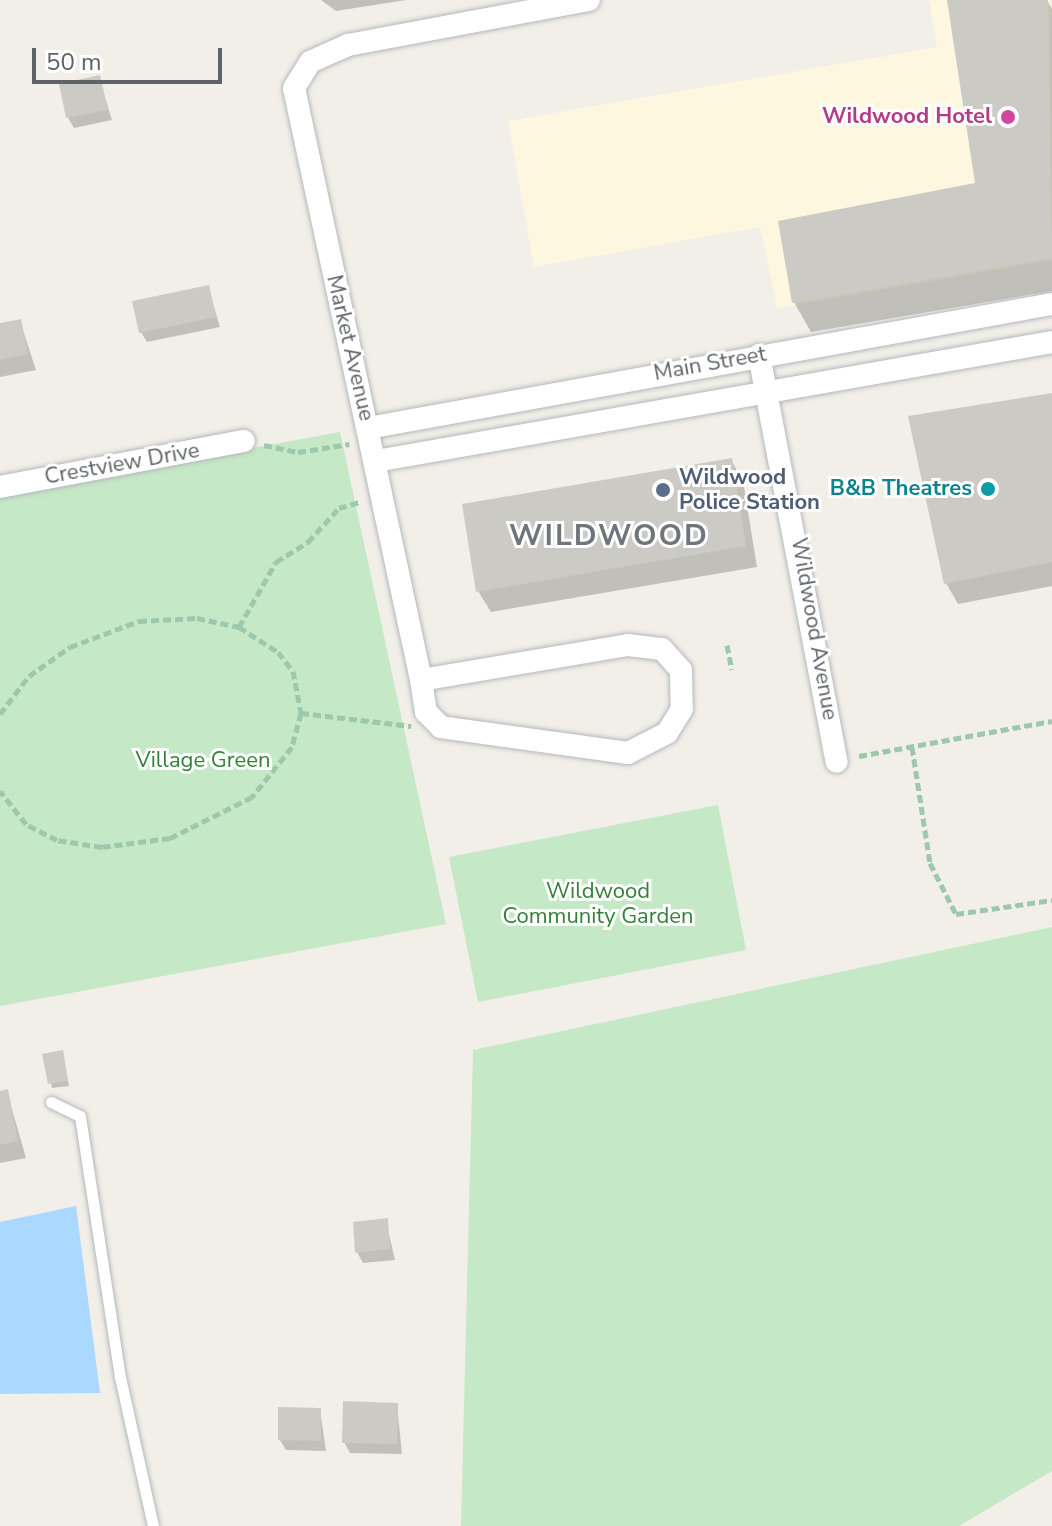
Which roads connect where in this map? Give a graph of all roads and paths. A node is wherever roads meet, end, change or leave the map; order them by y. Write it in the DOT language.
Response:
graph roads {
  1 [pos="589,0"];
  2 [pos="1052,304"];
  3 [pos="1052,342"];
  4 [pos="759,355"];
  5 [pos="769,392"];
  6 [pos="244,441"];
  7 [pos="372,443"];
  8 [pos="0,487"];
  9 [pos="360,502"];
  10 [pos="239,627"];
  11 [pos="727,645"];
  12 [pos="732,670"];
  13 [pos="421,680"];
  14 [pos="301,713"];
  15 [pos="0,714"];
  16 [pos="1052,721"];
  17 [pos="431,724"];
  18 [pos="856,745"];
  19 [pos="912,747"];
  20 [pos="837,762"];
  21 [pos="0,791"];
  22 [pos="1052,900"];
  23 [pos="51,1102"];
  24 [pos="153,1526"];
  1 -- 7 [label="street, Market Avenue"];
  2 -- 4 [label="street, Main Street"];
  3 -- 5 [label="street, Main Street"];
  4 -- 5 [label="street, Wildwood Avenue"];
  4 -- 7 [label="street, Main Street"];
  5 -- 7 [label="street, Main Street"];
  5 -- 20 [label="street, Wildwood Avenue"];
  6 -- 7 [label="path"];
  6 -- 8 [label="street, Crestview Drive"];
  7 -- 13 [label="street, Market Avenue"];
  9 -- 10 [label="path"];
  10 -- 14 [label="path"];
  10 -- 15 [label="path"];
  11 -- 12 [label="path"];
  13 -- 17 [label="street, Market Avenue"];
  13 -- 17 [label="street"];
  14 -- 17 [label="path"];
  14 -- 21 [label="path"];
  16 -- 19 [label="path"];
  18 -- 19 [label="path"];
  19 -- 22 [label="path"];
  23 -- 24 [label="lane"];
}
